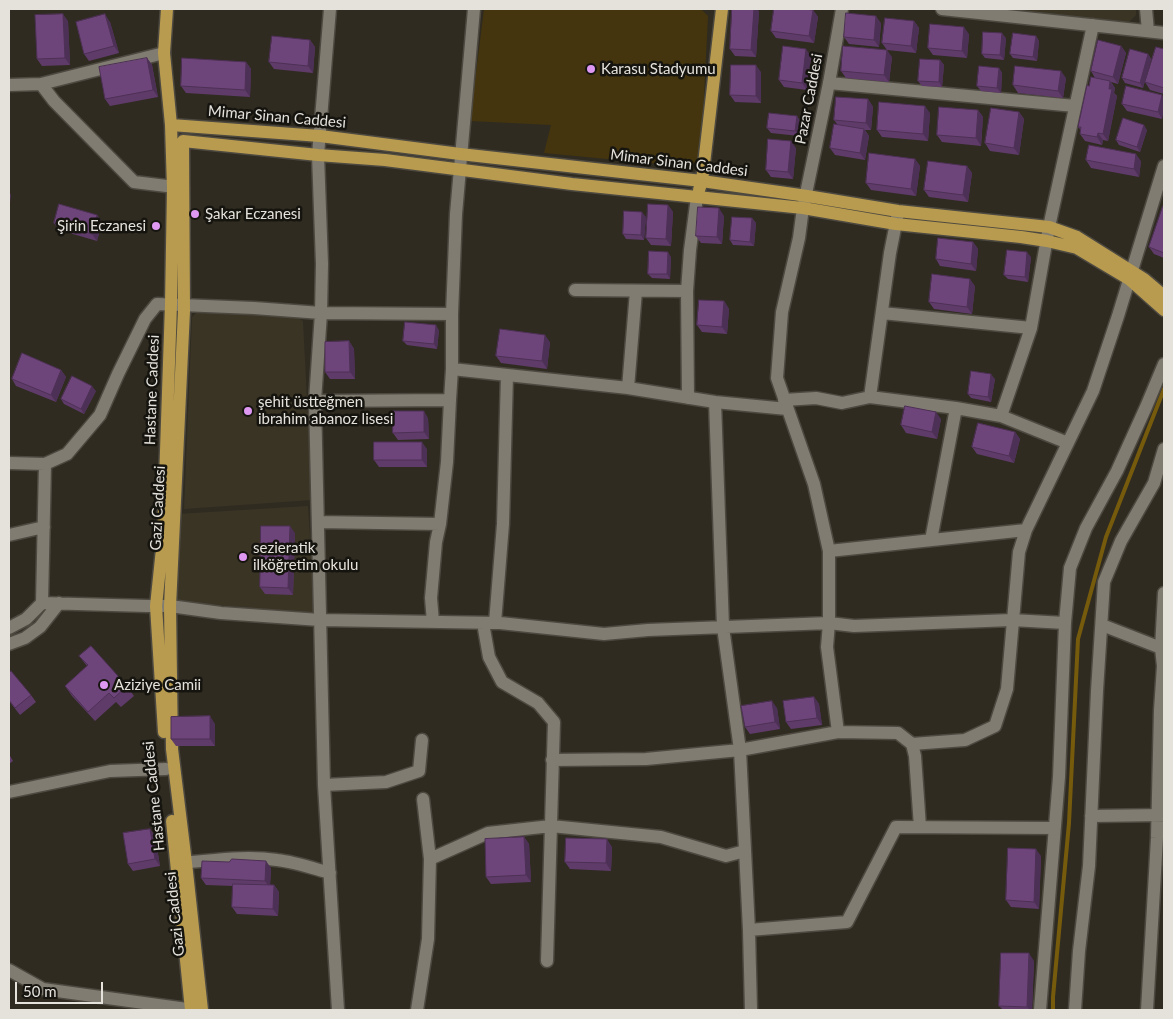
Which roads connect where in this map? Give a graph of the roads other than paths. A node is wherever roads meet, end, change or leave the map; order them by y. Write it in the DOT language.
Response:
graph roads {
  1 [pos="167,9"];
  2 [pos="330,9"];
  3 [pos="474,9"];
  4 [pos="722,9"];
  5 [pos="842,9"];
  6 [pos="942,9"];
  7 [pos="1146,9"];
  8 [pos="1093,26"];
  9 [pos="1148,31"];
  10 [pos="1164,33"];
  11 [pos="164,53"];
  12 [pos="41,84"];
  13 [pos="829,84"];
  14 [pos="9,85"];
  15 [pos="1076,106"];
  16 [pos="171,125"];
  17 [pos="320,136"];
  18 [pos="183,141"];
  19 [pos="460,154"];
  20 [pos="318,155"];
  21 [pos="1164,166"];
  22 [pos="459,170"];
  23 [pos="702,182"];
  24 [pos="178,188"];
  25 [pos="696,197"];
  26 [pos="805,202"];
  27 [pos="898,211"];
  28 [pos="896,224"];
  29 [pos="1049,227"];
  30 [pos="1047,241"];
  31 [pos="1130,275"];
  32 [pos="575,290"];
  33 [pos="636,291"];
  34 [pos="687,291"];
  35 [pos="1164,296"];
  36 [pos="178,304"];
  37 [pos="1164,310"];
  38 [pos="321,313"];
  39 [pos="882,313"];
  40 [pos="452,314"];
  41 [pos="1031,328"];
  42 [pos="1164,364"];
  43 [pos="452,369"];
  44 [pos="507,375"];
  45 [pos="628,388"];
  46 [pos="870,397"];
  47 [pos="688,398"];
  48 [pos="450,400"];
  49 [pos="315,401"];
  50 [pos="715,402"];
  51 [pos="786,404"];
  52 [pos="956,408"];
  53 [pos="1001,416"];
  54 [pos="1068,443"];
  55 [pos="1164,449"];
  56 [pos="9,463"];
  57 [pos="45,464"];
  58 [pos="318,522"];
  59 [pos="440,524"];
  60 [pos="44,527"];
  61 [pos="1026,530"];
  62 [pos="9,535"];
  63 [pos="931,540"];
  64 [pos="829,551"];
  65 [pos="1164,593"];
  66 [pos="42,603"];
  67 [pos="59,603"];
  68 [pos="156,606"];
  69 [pos="170,606"];
  70 [pos="320,620"];
  71 [pos="1012,620"];
  72 [pos="433,622"];
  73 [pos="489,623"];
  74 [pos="1065,623"];
  75 [pos="829,624"];
  76 [pos="1102,625"];
  77 [pos="723,627"];
  78 [pos="9,628"];
  79 [pos="9,644"];
  80 [pos="1161,648"];
  81 [pos="838,732"];
  82 [pos="422,740"];
  83 [pos="912,744"];
  84 [pos="740,750"];
  85 [pos="552,760"];
  86 [pos="166,769"];
  87 [pos="324,785"];
  88 [pos="9,792"];
  89 [pos="423,800"];
  90 [pos="1161,815"];
  91 [pos="1091,816"];
  92 [pos="551,826"];
  93 [pos="920,827"];
  94 [pos="1054,828"];
  95 [pos="745,851"];
  96 [pos="430,859"];
  97 [pos="182,863"];
  98 [pos="330,873"];
  99 [pos="749,930"];
  100 [pos="547,961"];
  101 [pos="9,970"];
  102 [pos="194,1010"];
  103 [pos="338,1010"];
  104 [pos="417,1010"];
  105 [pos="751,1010"];
  106 [pos="1040,1010"];
  107 [pos="1075,1010"];
  108 [pos="1147,1010"];
  1 -- 11 [label="main road, Hastane Caddesi"];
  2 -- 17 [label="street"];
  3 -- 19 [label="street"];
  4 -- 23 [label="main road"];
  5 -- 13 [label="street, Pazar Caddesi"];
  6 -- 8 [label="street"];
  7 -- 9 [label="street"];
  8 -- 9 [label="street"];
  8 -- 15 [label="street"];
  9 -- 10 [label="street"];
  11 -- 12 [label="street"];
  11 -- 16 [label="main road, Hastane Caddesi"];
  12 -- 14 [label="street"];
  12 -- 24 [label="street"];
  13 -- 15 [label="street"];
  13 -- 26 [label="street, Pazar Caddesi"];
  15 -- 29 [label="street"];
  16 -- 17 [label="main road, Mimar Sinan Caddesi"];
  16 -- 18 [label="main road"];
  16 -- 24 [label="main road, Hastane Caddesi"];
  17 -- 19 [label="main road, Mimar Sinan Caddesi"];
  17 -- 20 [label="street"];
  18 -- 20 [label="main road"];
  18 -- 24 [label="main road"];
  19 -- 22 [label="street"];
  19 -- 23 [label="main road, Mimar Sinan Caddesi"];
  20 -- 22 [label="main road, Mimar Sinan Caddesi"];
  20 -- 38 [label="street"];
  21 -- 31 [label="street"];
  22 -- 25 [label="main road, Mimar Sinan Caddesi"];
  22 -- 40 [label="street"];
  23 -- 25 [label="main road"];
  23 -- 26 [label="main road, Mimar Sinan Caddesi"];
  24 -- 36 [label="main road, Hastane Caddesi"];
  25 -- 26 [label="main road, Mimar Sinan Caddesi"];
  25 -- 34 [label="street"];
  26 -- 27 [label="main road, Mimar Sinan Caddesi"];
  26 -- 28 [label="main road, Mimar Sinan Caddesi"];
  26 -- 51 [label="street, Pazar Caddesi"];
  27 -- 28 [label="street"];
  27 -- 29 [label="main road, Mimar Sinan Caddesi"];
  28 -- 30 [label="main road, Mimar Sinan Caddesi"];
  28 -- 39 [label="street"];
  29 -- 30 [label="street"];
  29 -- 31 [label="main road, Mimar Sinan Caddesi"];
  30 -- 31 [label="main road, Mimar Sinan Caddesi"];
  30 -- 41 [label="street"];
  31 -- 35 [label="main road, Mimar Sinan Caddesi"];
  31 -- 37 [label="main road, Mimar Sinan Caddesi"];
  31 -- 54 [label="street"];
  32 -- 33 [label="street"];
  33 -- 34 [label="street"];
  33 -- 45 [label="street"];
  34 -- 47 [label="street"];
  36 -- 38 [label="street"];
  36 -- 57 [label="street"];
  36 -- 68 [label="main road, Hastane Caddesi"];
  36 -- 69 [label="main road, Gazi Caddesi"];
  38 -- 40 [label="street"];
  38 -- 49 [label="street"];
  39 -- 41 [label="street"];
  39 -- 46 [label="street"];
  40 -- 43 [label="street"];
  41 -- 53 [label="street"];
  42 -- 74 [label="street"];
  43 -- 44 [label="street"];
  43 -- 48 [label="street"];
  44 -- 45 [label="street"];
  44 -- 73 [label="street"];
  45 -- 47 [label="street"];
  46 -- 51 [label="street"];
  46 -- 52 [label="street"];
  47 -- 50 [label="street"];
  48 -- 49 [label="street"];
  48 -- 59 [label="street"];
  49 -- 58 [label="street"];
  50 -- 51 [label="street"];
  50 -- 77 [label="street"];
  51 -- 64 [label="street, Pazar Caddesi"];
  52 -- 53 [label="street"];
  52 -- 63 [label="street"];
  53 -- 54 [label="street"];
  54 -- 61 [label="street"];
  55 -- 76 [label="street"];
  56 -- 57 [label="street"];
  57 -- 60 [label="street"];
  58 -- 59 [label="street"];
  58 -- 70 [label="street"];
  59 -- 72 [label="street"];
  60 -- 62 [label="street"];
  60 -- 66 [label="street"];
  61 -- 63 [label="street"];
  61 -- 71 [label="street"];
  63 -- 64 [label="street"];
  64 -- 75 [label="street, Pazar Caddesi"];
  65 -- 80 [label="street"];
  66 -- 67 [label="street"];
  66 -- 78 [label="street"];
  67 -- 68 [label="street"];
  67 -- 79 [label="street"];
  68 -- 69 [label="street"];
  68 -- 86 [label="main road, Hastane Caddesi"];
  69 -- 70 [label="street"];
  69 -- 97 [label="main road, Gazi Caddesi"];
  70 -- 72 [label="street"];
  70 -- 87 [label="street"];
  71 -- 74 [label="street"];
  71 -- 75 [label="street"];
  71 -- 83 [label="street"];
  72 -- 73 [label="street"];
  73 -- 77 [label="street"];
  73 -- 85 [label="street"];
  74 -- 94 [label="street"];
  75 -- 77 [label="street"];
  75 -- 81 [label="street, Pazar Caddesi"];
  76 -- 80 [label="street"];
  76 -- 91 [label="street"];
  77 -- 84 [label="street"];
  80 -- 90 [label="street"];
  81 -- 83 [label="street"];
  81 -- 84 [label="street"];
  82 -- 87 [label="street"];
  83 -- 93 [label="street"];
  84 -- 85 [label="street"];
  84 -- 95 [label="street"];
  85 -- 92 [label="street"];
  86 -- 88 [label="street"];
  86 -- 97 [label="main road, Hastane Caddesi"];
  87 -- 98 [label="street"];
  89 -- 96 [label="street"];
  90 -- 91 [label="street"];
  90 -- 108 [label="street"];
  91 -- 107 [label="street"];
  92 -- 95 [label="street"];
  92 -- 96 [label="street"];
  92 -- 100 [label="street"];
  93 -- 94 [label="street"];
  93 -- 99 [label="street"];
  94 -- 106 [label="street"];
  95 -- 99 [label="street"];
  96 -- 104 [label="street"];
  97 -- 98 [label="street"];
  97 -- 102 [label="main road, Hastane Caddesi"];
  98 -- 103 [label="street"];
  99 -- 105 [label="street"];
  101 -- 102 [label="street"];
}
